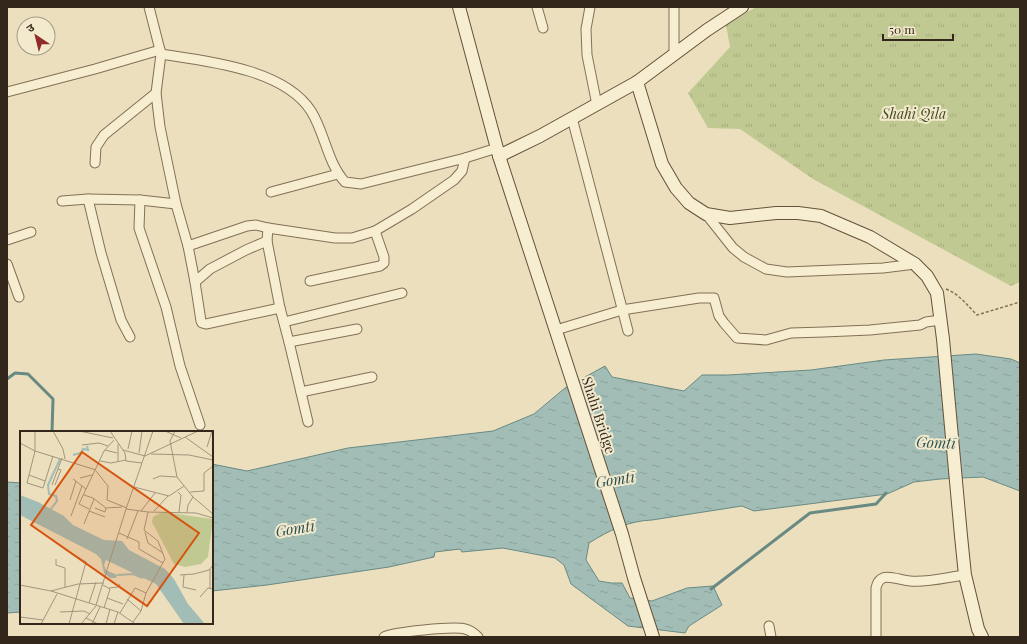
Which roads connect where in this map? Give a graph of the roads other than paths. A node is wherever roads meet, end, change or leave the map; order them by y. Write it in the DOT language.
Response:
graph roads {
  1 [pos="149,7"];
  2 [pos="459,7"];
  3 [pos="537,7"];
  4 [pos="590,7"];
  5 [pos="674,7"];
  6 [pos="742,7"];
  7 [pos="543,28"];
  8 [pos="161,52"];
  9 [pos="674,55"];
  10 [pos="637,82"];
  11 [pos="7,92"];
  12 [pos="156,93"];
  13 [pos="597,105"];
  14 [pos="572,118"];
  15 [pos="498,152"];
  16 [pos="465,158"];
  17 [pos="95,164"];
  18 [pos="338,174"];
  19 [pos="271,192"];
  20 [pos="88,198"];
  21 [pos="62,200"];
  22 [pos="140,200"];
  23 [pos="176,204"];
  24 [pos="706,214"];
  25 [pos="268,228"];
  26 [pos="375,231"];
  27 [pos="31,232"];
  28 [pos="7,240"];
  29 [pos="267,241"];
  30 [pos="188,246"];
  31 [pos="7,264"];
  32 [pos="915,264"];
  33 [pos="310,281"];
  34 [pos="195,282"];
  35 [pos="402,293"];
  36 [pos="18,297"];
  37 [pos="280,308"];
  38 [pos="622,310"];
  39 [pos="941,320"];
  40 [pos="284,322"];
  41 [pos="357,329"];
  42 [pos="556,330"];
  43 [pos="628,331"];
  44 [pos="130,337"];
  45 [pos="289,342"];
  46 [pos="372,377"];
  47 [pos="301,392"];
  48 [pos="308,422"];
  49 [pos="200,425"];
  50 [pos="966,574"];
  51 [pos="769,626"];
  52 [pos="384,637"];
  53 [pos="478,637"];
  54 [pos="653,637"];
  55 [pos="772,637"];
  56 [pos="876,637"];
  57 [pos="982,637"];
  1 -- 8 [label="street"];
  2 -- 15 [label="main road, Shahi Bridge"];
  3 -- 7 [label="street"];
  4 -- 13 [label="street"];
  5 -- 9 [label="street"];
  6 -- 9 [label="main road"];
  8 -- 11 [label="street"];
  8 -- 12 [label="street"];
  8 -- 18 [label="street"];
  9 -- 10 [label="main road"];
  10 -- 13 [label="main road"];
  10 -- 24 [label="main road"];
  12 -- 17 [label="street"];
  12 -- 23 [label="street"];
  13 -- 14 [label="main road"];
  14 -- 15 [label="main road"];
  14 -- 38 [label="street"];
  15 -- 16 [label="street"];
  15 -- 42 [label="main road, Shahi Bridge"];
  16 -- 18 [label="street"];
  16 -- 26 [label="street"];
  18 -- 19 [label="street"];
  20 -- 21 [label="street"];
  20 -- 22 [label="street"];
  20 -- 44 [label="street"];
  22 -- 23 [label="street"];
  22 -- 49 [label="street"];
  23 -- 30 [label="street"];
  24 -- 32 [label="main road"];
  24 -- 32 [label="street"];
  25 -- 26 [label="street"];
  25 -- 29 [label="street"];
  25 -- 30 [label="street"];
  26 -- 33 [label="street"];
  27 -- 28 [label="street"];
  29 -- 34 [label="street"];
  29 -- 37 [label="street"];
  30 -- 34 [label="street"];
  31 -- 36 [label="street"];
  32 -- 39 [label="main road"];
  34 -- 37 [label="street"];
  35 -- 40 [label="street"];
  37 -- 40 [label="street"];
  38 -- 39 [label="street"];
  38 -- 42 [label="street"];
  38 -- 43 [label="street"];
  39 -- 50 [label="main road"];
  40 -- 45 [label="street"];
  41 -- 45 [label="street"];
  42 -- 54 [label="main road, Shahi Bridge"];
  45 -- 47 [label="street"];
  46 -- 47 [label="street"];
  47 -- 48 [label="street"];
  50 -- 56 [label="street"];
  50 -- 57 [label="main road"];
  51 -- 55 [label="street"];
  52 -- 53 [label="street"];
}
